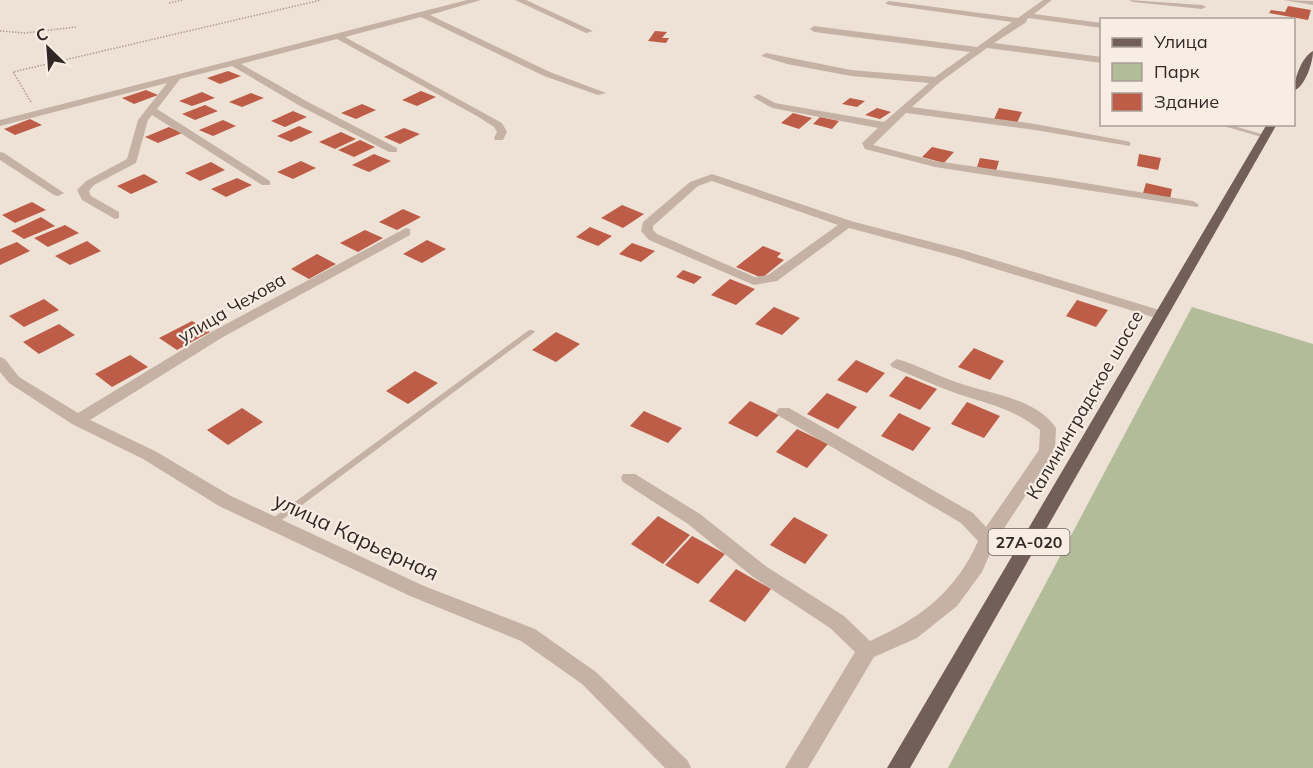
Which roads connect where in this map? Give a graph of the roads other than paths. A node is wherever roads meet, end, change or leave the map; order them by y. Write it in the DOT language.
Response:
graph roads {
  1 [pos="477,0"];
  2 [pos="519,0"];
  3 [pos="1048,0"];
  4 [pos="1134,0"];
  5 [pos="1287,0"];
  6 [pos="889,3"];
  7 [pos="1313,3"];
  8 [pos="1202,7"];
  9 [pos="420,14"];
  10 [pos="1025,19"];
  11 [pos="1100,26"];
  12 [pos="814,28"];
  13 [pos="589,31"];
  14 [pos="336,35"];
  15 [pos="982,48"];
  16 [pos="1313,54"];
  17 [pos="766,56"];
  18 [pos="1100,60"];
  19 [pos="232,62"];
  20 [pos="177,77"];
  21 [pos="937,80"];
  22 [pos="1295,85"];
  23 [pos="601,93"];
  24 [pos="758,97"];
  25 [pos="151,110"];
  26 [pos="902,110"];
  27 [pos="0,123"];
  28 [pos="885,126"];
  29 [pos="1227,126"];
  30 [pos="1271,126"];
  31 [pos="1265,136"];
  32 [pos="499,138"];
  33 [pos="1126,144"];
  34 [pos="393,150"];
  35 [pos="0,155"];
  36 [pos="266,183"];
  37 [pos="58,193"];
  38 [pos="1193,205"];
  39 [pos="116,215"];
  40 [pos="846,224"];
  41 [pos="406,232"];
  42 [pos="1161,315"];
  43 [pos="531,332"];
  44 [pos="0,362"];
  45 [pos="897,364"];
  46 [pos="784,412"];
  47 [pos="78,420"];
  48 [pos="629,478"];
  49 [pos="272,523"];
  50 [pos="987,540"];
  51 [pos="867,651"];
  52 [pos="680,768"];
  53 [pos="796,768"];
  54 [pos="898,768"];
  1 -- 9 [label="street"];
  2 -- 13 [label="street"];
  3 -- 10 [label="street"];
  4 -- 8 [label="street"];
  5 -- 7 [label="street"];
  6 -- 10 [label="street"];
  9 -- 14 [label="street"];
  9 -- 23 [label="street"];
  10 -- 11 [label="street"];
  10 -- 15 [label="street"];
  12 -- 15 [label="street"];
  14 -- 19 [label="street"];
  14 -- 32 [label="street"];
  15 -- 18 [label="street"];
  15 -- 21 [label="street"];
  16 -- 22 [label="main road"];
  17 -- 21 [label="street"];
  19 -- 20 [label="street"];
  19 -- 34 [label="street"];
  20 -- 25 [label="street"];
  20 -- 27 [label="street"];
  21 -- 26 [label="street"];
  24 -- 28 [label="street"];
  25 -- 36 [label="street"];
  25 -- 39 [label="street"];
  26 -- 28 [label="street"];
  26 -- 33 [label="street"];
  28 -- 38 [label="street"];
  29 -- 31 [label="lane"];
  30 -- 31 [label="main road, Калининградское шоссе / 27А-020"];
  31 -- 42 [label="main road, Калининградское шоссе / 27А-020"];
  35 -- 37 [label="street"];
  40 -- 40 [label="street"];
  40 -- 42 [label="street"];
  41 -- 47 [label="street, улица Чехова"];
  42 -- 54 [label="main road, Калининградское шоссе / 27А-020"];
  43 -- 49 [label="lane"];
  44 -- 47 [label="street, улица Карьерная"];
  45 -- 50 [label="street"];
  46 -- 50 [label="street"];
  47 -- 49 [label="street, улица Карьерная"];
  48 -- 51 [label="street"];
  49 -- 52 [label="street, улица Карьерная"];
  50 -- 51 [label="street"];
  51 -- 53 [label="street"];
}
